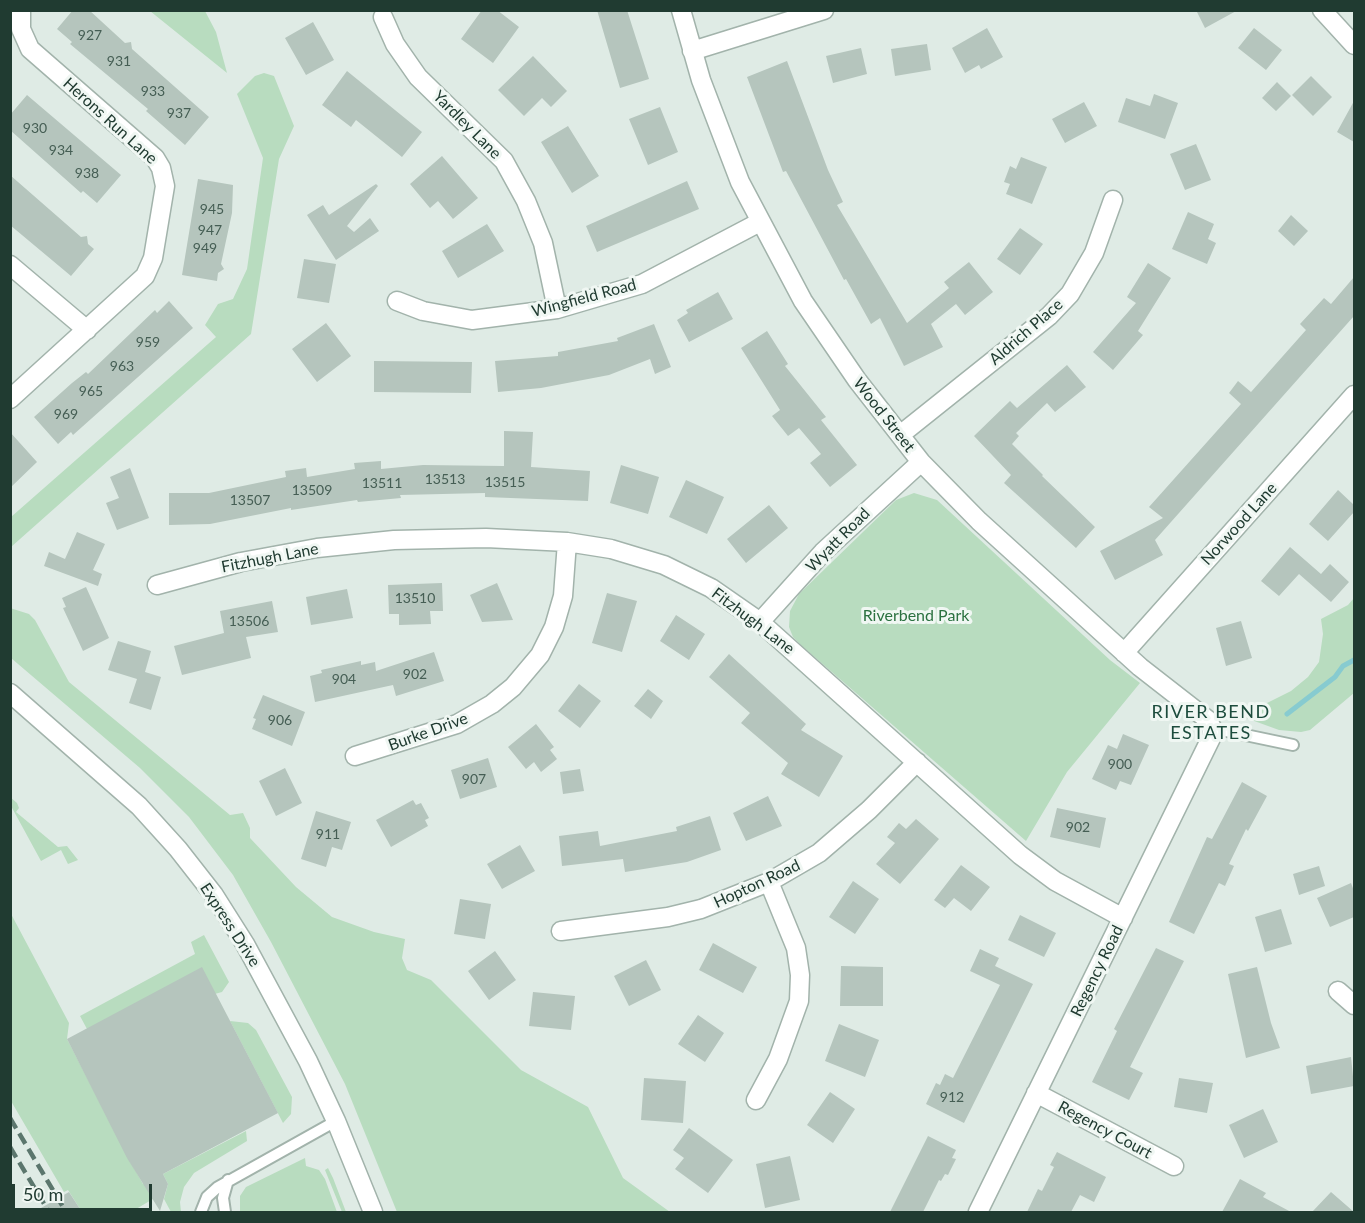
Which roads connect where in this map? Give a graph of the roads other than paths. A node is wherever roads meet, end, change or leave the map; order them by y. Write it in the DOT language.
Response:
graph roads {
  1 [pos="21,10"];
  2 [pos="681,10"];
  3 [pos="824,10"];
  4 [pos="1322,10"];
  5 [pos="383,17"];
  6 [pos="1354,45"];
  7 [pos="692,51"];
  8 [pos="1113,200"];
  9 [pos="760,222"];
  10 [pos="10,265"];
  11 [pos="397,301"];
  12 [pos="557,309"];
  13 [pos="87,330"];
  14 [pos="1354,395"];
  15 [pos="10,399"];
  16 [pos="900,435"];
  17 [pos="921,462"];
  18 [pos="567,542"];
  19 [pos="157,585"];
  20 [pos="760,622"];
  21 [pos="1125,653"];
  22 [pos="10,693"];
  23 [pos="1212,728"];
  24 [pos="1293,745"];
  25 [pos="356,756"];
  26 [pos="916,762"];
  27 [pos="769,882"];
  28 [pos="1123,918"];
  29 [pos="561,931"];
  30 [pos="1338,991"];
  31 [pos="1354,1005"];
  32 [pos="1036,1093"];
  33 [pos="756,1100"];
  34 [pos="336,1121"];
  35 [pos="1174,1167"];
  36 [pos="229,1179"];
  37 [pos="201,1212"];
  38 [pos="225,1212"];
  39 [pos="373,1212"];
  40 [pos="978,1212"];
  1 -- 13 [label="street, Herons Run Lane"];
  2 -- 7 [label="street, Wood Street"];
  3 -- 7 [label="street"];
  4 -- 6 [label="street"];
  5 -- 12 [label="street, Yardley Lane"];
  7 -- 9 [label="street, Wood Street"];
  8 -- 16 [label="street, Aldrich Place"];
  9 -- 12 [label="street, Wingfield Road"];
  9 -- 16 [label="street, Wood Street"];
  10 -- 13 [label="street"];
  11 -- 12 [label="street, Wingfield Road"];
  13 -- 15 [label="street, Herons Run Lane"];
  14 -- 21 [label="street, Norwood Lane"];
  16 -- 17 [label="street, Wood Street"];
  17 -- 20 [label="street, Wyatt Road"];
  17 -- 21 [label="street, Wood Street"];
  18 -- 19 [label="street, Fitzhugh Lane"];
  18 -- 20 [label="street, Fitzhugh Lane"];
  18 -- 25 [label="street, Burke Drive"];
  20 -- 26 [label="street, Fitzhugh Lane"];
  21 -- 23 [label="street, Wood Street"];
  22 -- 34 [label="street, Express Drive"];
  23 -- 24 [label="lane"];
  23 -- 28 [label="street, Regency Road"];
  26 -- 27 [label="street, Hopton Road"];
  26 -- 28 [label="street, Fitzhugh Lane"];
  27 -- 29 [label="street, Hopton Road"];
  27 -- 33 [label="street"];
  28 -- 32 [label="street, Regency Road"];
  30 -- 31 [label="street"];
  32 -- 35 [label="street, Regency Court"];
  32 -- 40 [label="street, Regency Road"];
  34 -- 36 [label="lane"];
  34 -- 39 [label="street, Express Drive"];
  36 -- 37 [label="lane"];
  36 -- 38 [label="lane"];
}
